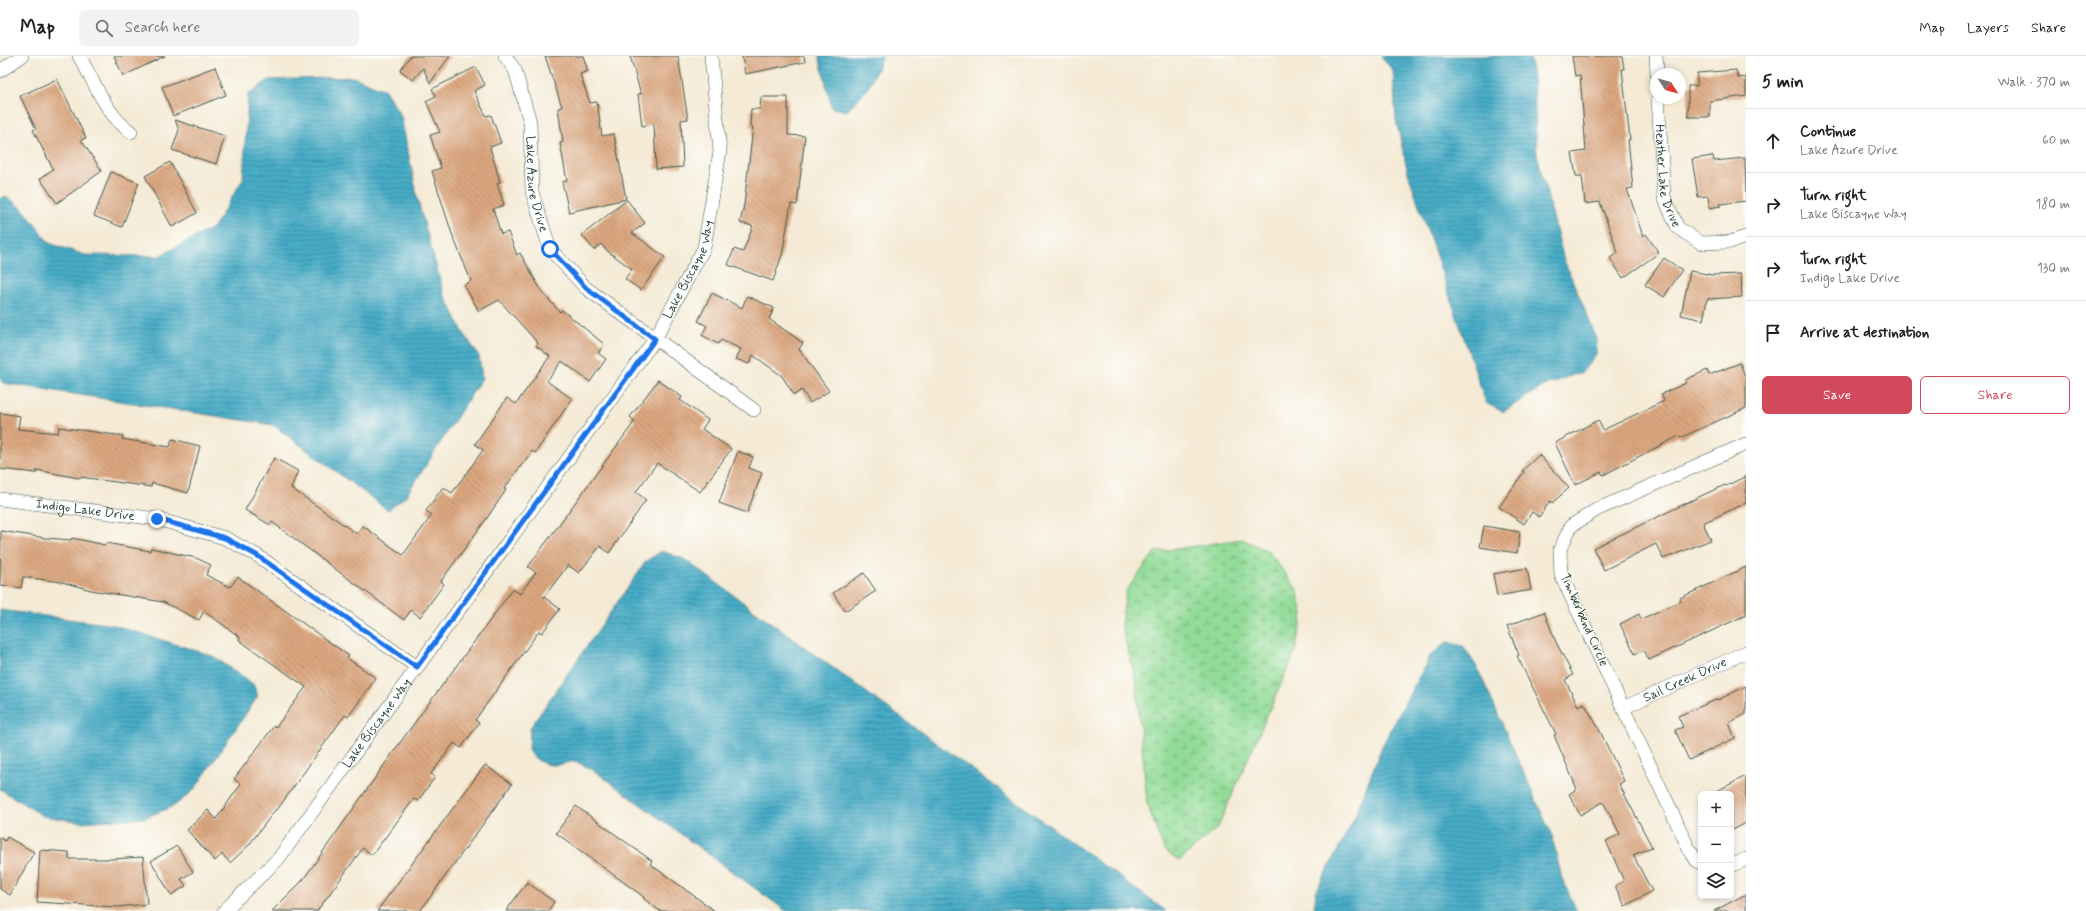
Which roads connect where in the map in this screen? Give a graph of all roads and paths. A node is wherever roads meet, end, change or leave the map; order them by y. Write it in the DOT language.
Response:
graph roads {
  1 [pos="22,56"];
  2 [pos="79,56"];
  3 [pos="505,56"];
  4 [pos="711,56"];
  5 [pos="1656,56"];
  6 [pos="1657,68"];
  7 [pos="0,71"];
  8 [pos="1658,104"];
  9 [pos="131,132"];
  10 [pos="1746,237"];
  11 [pos="655,339"];
  12 [pos="754,410"];
  13 [pos="1746,444"];
  14 [pos="0,499"];
  15 [pos="1746,652"];
  16 [pos="417,667"];
  17 [pos="1623,708"];
  18 [pos="1746,859"];
  19 [pos="1698,862"];
  20 [pos="1734,865"];
  21 [pos="224,911"];
  1 -- 7 [label="street"];
  2 -- 9 [label="street"];
  3 -- 11 [label="street, Lake Azure Drive"];
  4 -- 11 [label="street, Lake Biscayne Way"];
  5 -- 6 [label="street"];
  8 -- 10 [label="street, Heather Lake Drive"];
  11 -- 12 [label="street, Lake Azure Drive"];
  11 -- 16 [label="street, Lake Biscayne Way"];
  13 -- 17 [label="street, Timberbend Circle"];
  14 -- 16 [label="street, Indigo Lake Drive"];
  15 -- 17 [label="street, Sail Creek Drive"];
  16 -- 21 [label="street, Lake Biscayne Way"];
  17 -- 19 [label="street, Timberbend Circle"];
  18 -- 20 [label="street"];
}
